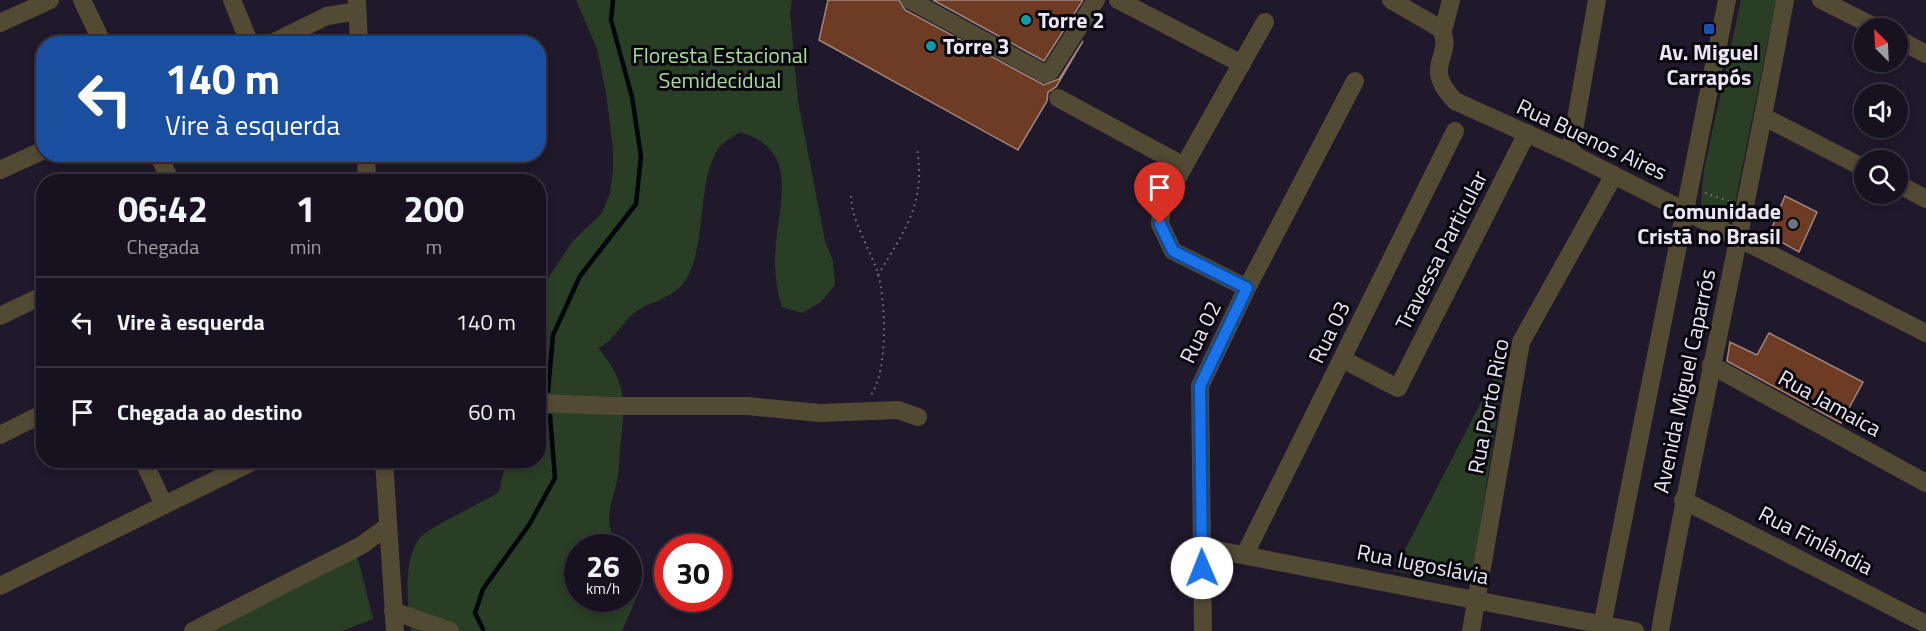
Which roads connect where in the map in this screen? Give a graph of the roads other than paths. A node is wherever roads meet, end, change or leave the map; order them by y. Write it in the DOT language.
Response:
graph roads {
  1 [pos="50,0"];
  2 [pos="82,0"];
  3 [pos="232,0"];
  4 [pos="910,0"];
  5 [pos="1096,0"];
  6 [pos="1118,0"];
  7 [pos="1391,0"];
  8 [pos="1450,0"];
  9 [pos="1597,0"];
  10 [pos="1727,0"];
  11 [pos="1785,0"];
  12 [pos="1821,0"];
  13 [pos="357,5"];
  14 [pos="1857,18"];
  15 [pos="1265,22"];
  16 [pos="0,23"];
  17 [pos="1443,31"];
  18 [pos="100,36"];
  19 [pos="247,36"];
  20 [pos="286,36"];
  21 [pos="359,36"];
  22 [pos="1908,44"];
  23 [pos="1926,54"];
  24 [pos="1242,64"];
  25 [pos="1355,81"];
  26 [pos="1058,98"];
  27 [pos="1764,117"];
  28 [pos="1455,131"];
  29 [pos="1527,133"];
  30 [pos="1570,153"];
  31 [pos="36,154"];
  32 [pos="1854,163"];
  33 [pos="1184,166"];
  34 [pos="0,170"];
  35 [pos="1614,175"];
  36 [pos="1908,189"];
  37 [pos="1926,199"];
  38 [pos="1685,210"];
  39 [pos="1739,238"];
  40 [pos="1247,288"];
  41 [pos="36,299"];
  42 [pos="0,316"];
  43 [pos="1926,333"];
  44 [pos="1342,359"];
  45 [pos="1711,365"];
  46 [pos="546,403"];
  47 [pos="36,417"];
  48 [pos="918,417"];
  49 [pos="0,435"];
  50 [pos="147,468"];
  51 [pos="240,468"];
  52 [pos="384,468"];
  53 [pos="1926,483"];
  54 [pos="1683,500"];
  55 [pos="164,505"];
  56 [pos="388,526"];
  57 [pos="1201,547"];
  58 [pos="1245,554"];
  59 [pos="0,586"];
  60 [pos="1478,599"];
  61 [pos="393,611"];
  62 [pos="1926,624"];
  63 [pos="1602,628"];
  64 [pos="193,631"];
  65 [pos="395,631"];
  66 [pos="450,631"];
  67 [pos="1203,631"];
  68 [pos="1471,631"];
  69 [pos="1635,631"];
  70 [pos="1660,631"];
  1 -- 16 [label="street"];
  2 -- 18 [label="street"];
  3 -- 19 [label="street"];
  4 -- 5 [label="street"];
  6 -- 24 [label="street"];
  7 -- 17 [label="street"];
  8 -- 17 [label="street, Rua Buenos Aires"];
  9 -- 30 [label="street"];
  10 -- 38 [label="street, Avenida Miguel Caparrós"];
  11 -- 27 [label="street, Avenida Miguel Caparrós"];
  12 -- 14 [label="street"];
  13 -- 20 [label="street"];
  13 -- 21 [label="street"];
  15 -- 24 [label="street"];
  17 -- 29 [label="street, Rua Buenos Aires"];
  22 -- 23 [label="street"];
  24 -- 33 [label="street"];
  25 -- 40 [label="street, Rua 02"];
  26 -- 33 [label="street"];
  27 -- 32 [label="street"];
  27 -- 39 [label="street, Avenida Miguel Caparrós"];
  28 -- 44 [label="street, Rua 03"];
  29 -- 30 [label="street, Rua Buenos Aires"];
  29 -- 44 [label="street, Travessa Particular"];
  30 -- 35 [label="street, Rua Buenos Aires"];
  31 -- 34 [label="street"];
  33 -- 40 [label="street"];
  35 -- 38 [label="street, Rua Buenos Aires"];
  35 -- 60 [label="street, Rua Porto Rico"];
  36 -- 37 [label="street"];
  38 -- 39 [label="street, Rua Buenos Aires"];
  38 -- 63 [label="street, Avenida Miguel Caparrós"];
  39 -- 43 [label="street, Rua Buenos Aires"];
  39 -- 45 [label="street, Avenida Miguel Caparrós"];
  40 -- 57 [label="street, Rua 02"];
  41 -- 42 [label="street"];
  44 -- 58 [label="street, Rua 03"];
  45 -- 53 [label="street, Rua Jamaica"];
  45 -- 54 [label="street, Avenida Miguel Caparrós"];
  46 -- 48 [label="street"];
  47 -- 49 [label="street"];
  50 -- 55 [label="street"];
  51 -- 55 [label="street"];
  52 -- 56 [label="street"];
  54 -- 62 [label="street, Rua Finlândia"];
  54 -- 70 [label="street, Avenida Miguel Caparrós"];
  55 -- 59 [label="street"];
  56 -- 61 [label="street"];
  56 -- 64 [label="street"];
  57 -- 58 [label="street, Rua Iugoslávia"];
  57 -- 67 [label="street, Rua 02"];
  58 -- 60 [label="street, Rua Iugoslávia"];
  60 -- 63 [label="street, Rua Iugoslávia"];
  60 -- 68 [label="street, Rua Porto Rico"];
  61 -- 65 [label="street"];
  61 -- 66 [label="street"];
  63 -- 69 [label="street, Rua Iugoslávia"];
}
